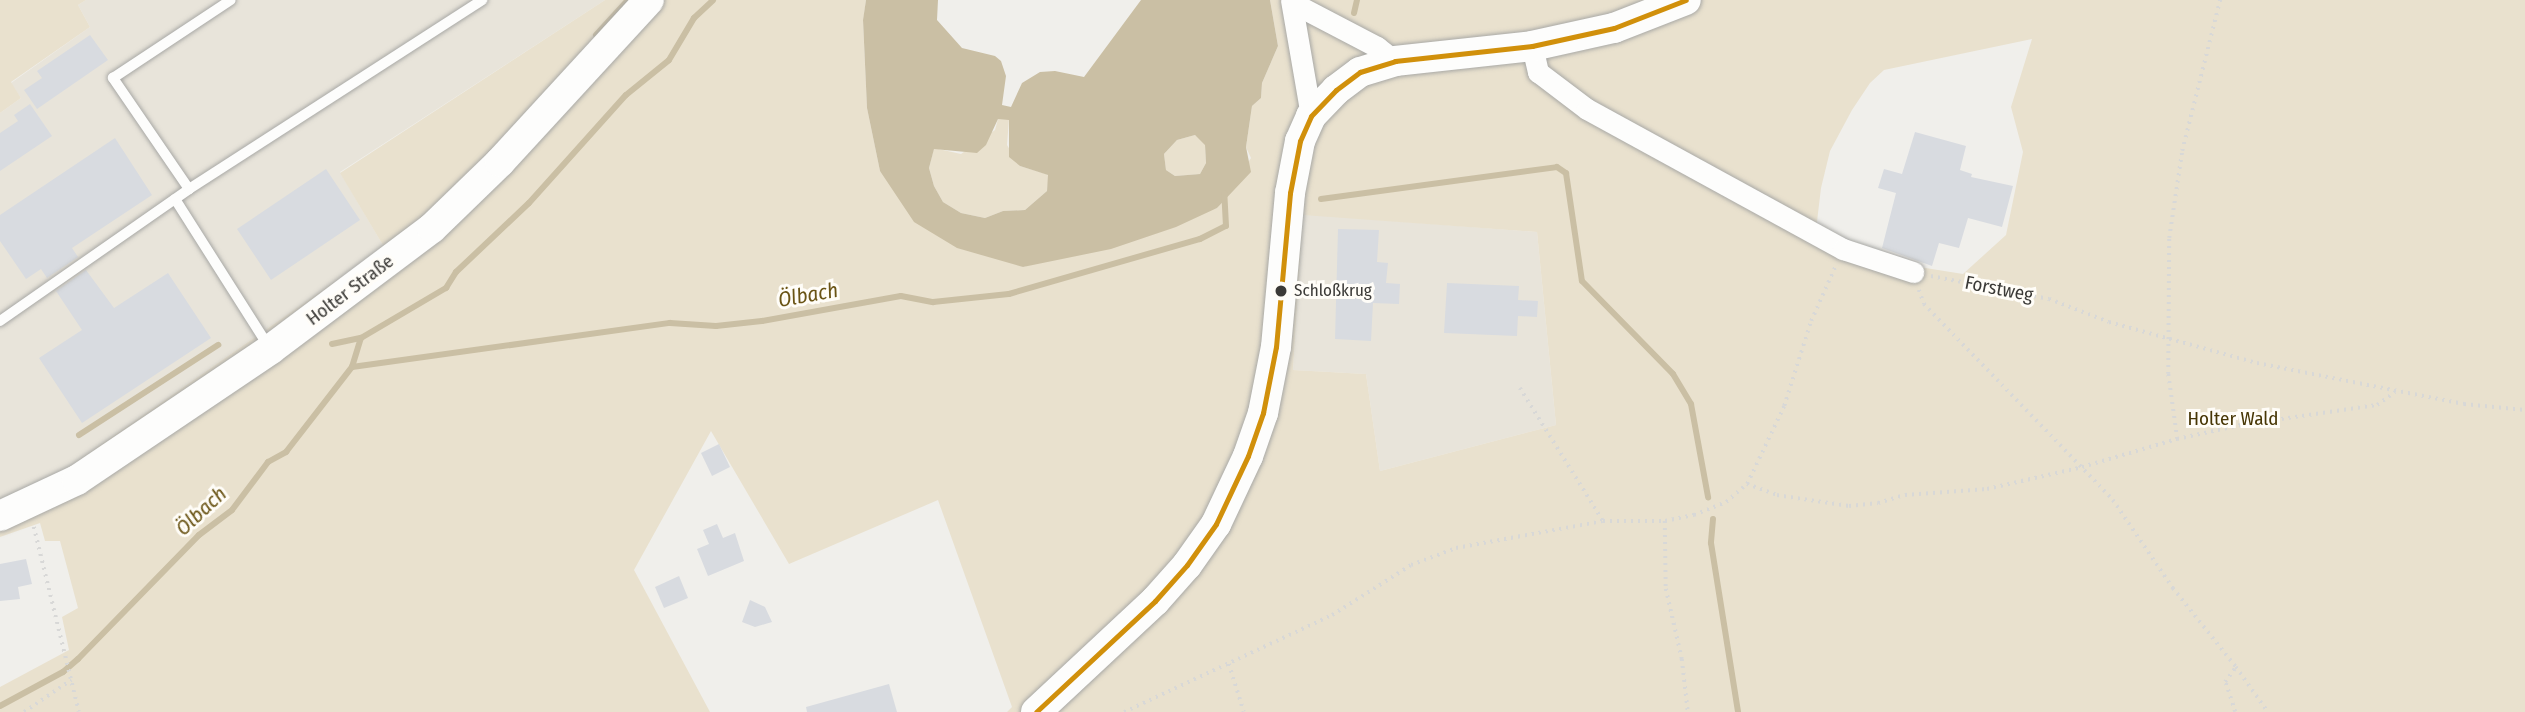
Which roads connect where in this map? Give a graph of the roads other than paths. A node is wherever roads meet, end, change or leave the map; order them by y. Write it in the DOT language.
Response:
graph roads {
  1 [pos="231,0"];
  2 [pos="482,0"];
  3 [pos="649,0"];
  4 [pos="1686,0"];
  5 [pos="1292,1"];
  6 [pos="1532,46"];
  7 [pos="1395,61"];
  8 [pos="1311,116"];
  9 [pos="189,189"];
  10 [pos="175,199"];
  11 [pos="1913,272"];
  12 [pos="0,321"];
  13 [pos="271,349"];
  14 [pos="0,516"];
  15 [pos="1036,712"];
  1 -- 9 [label="lane"];
  2 -- 9 [label="lane"];
  3 -- 13 [label="main road, Holter Straße"];
  4 -- 6 [label="main road"];
  5 -- 7 [label="street"];
  5 -- 8 [label="street"];
  6 -- 7 [label="main road"];
  6 -- 11 [label="street"];
  7 -- 8 [label="main road"];
  8 -- 15 [label="main road"];
  9 -- 10 [label="lane"];
  10 -- 12 [label="lane"];
  10 -- 13 [label="lane"];
  13 -- 14 [label="main road, Holter Straße"];
}
